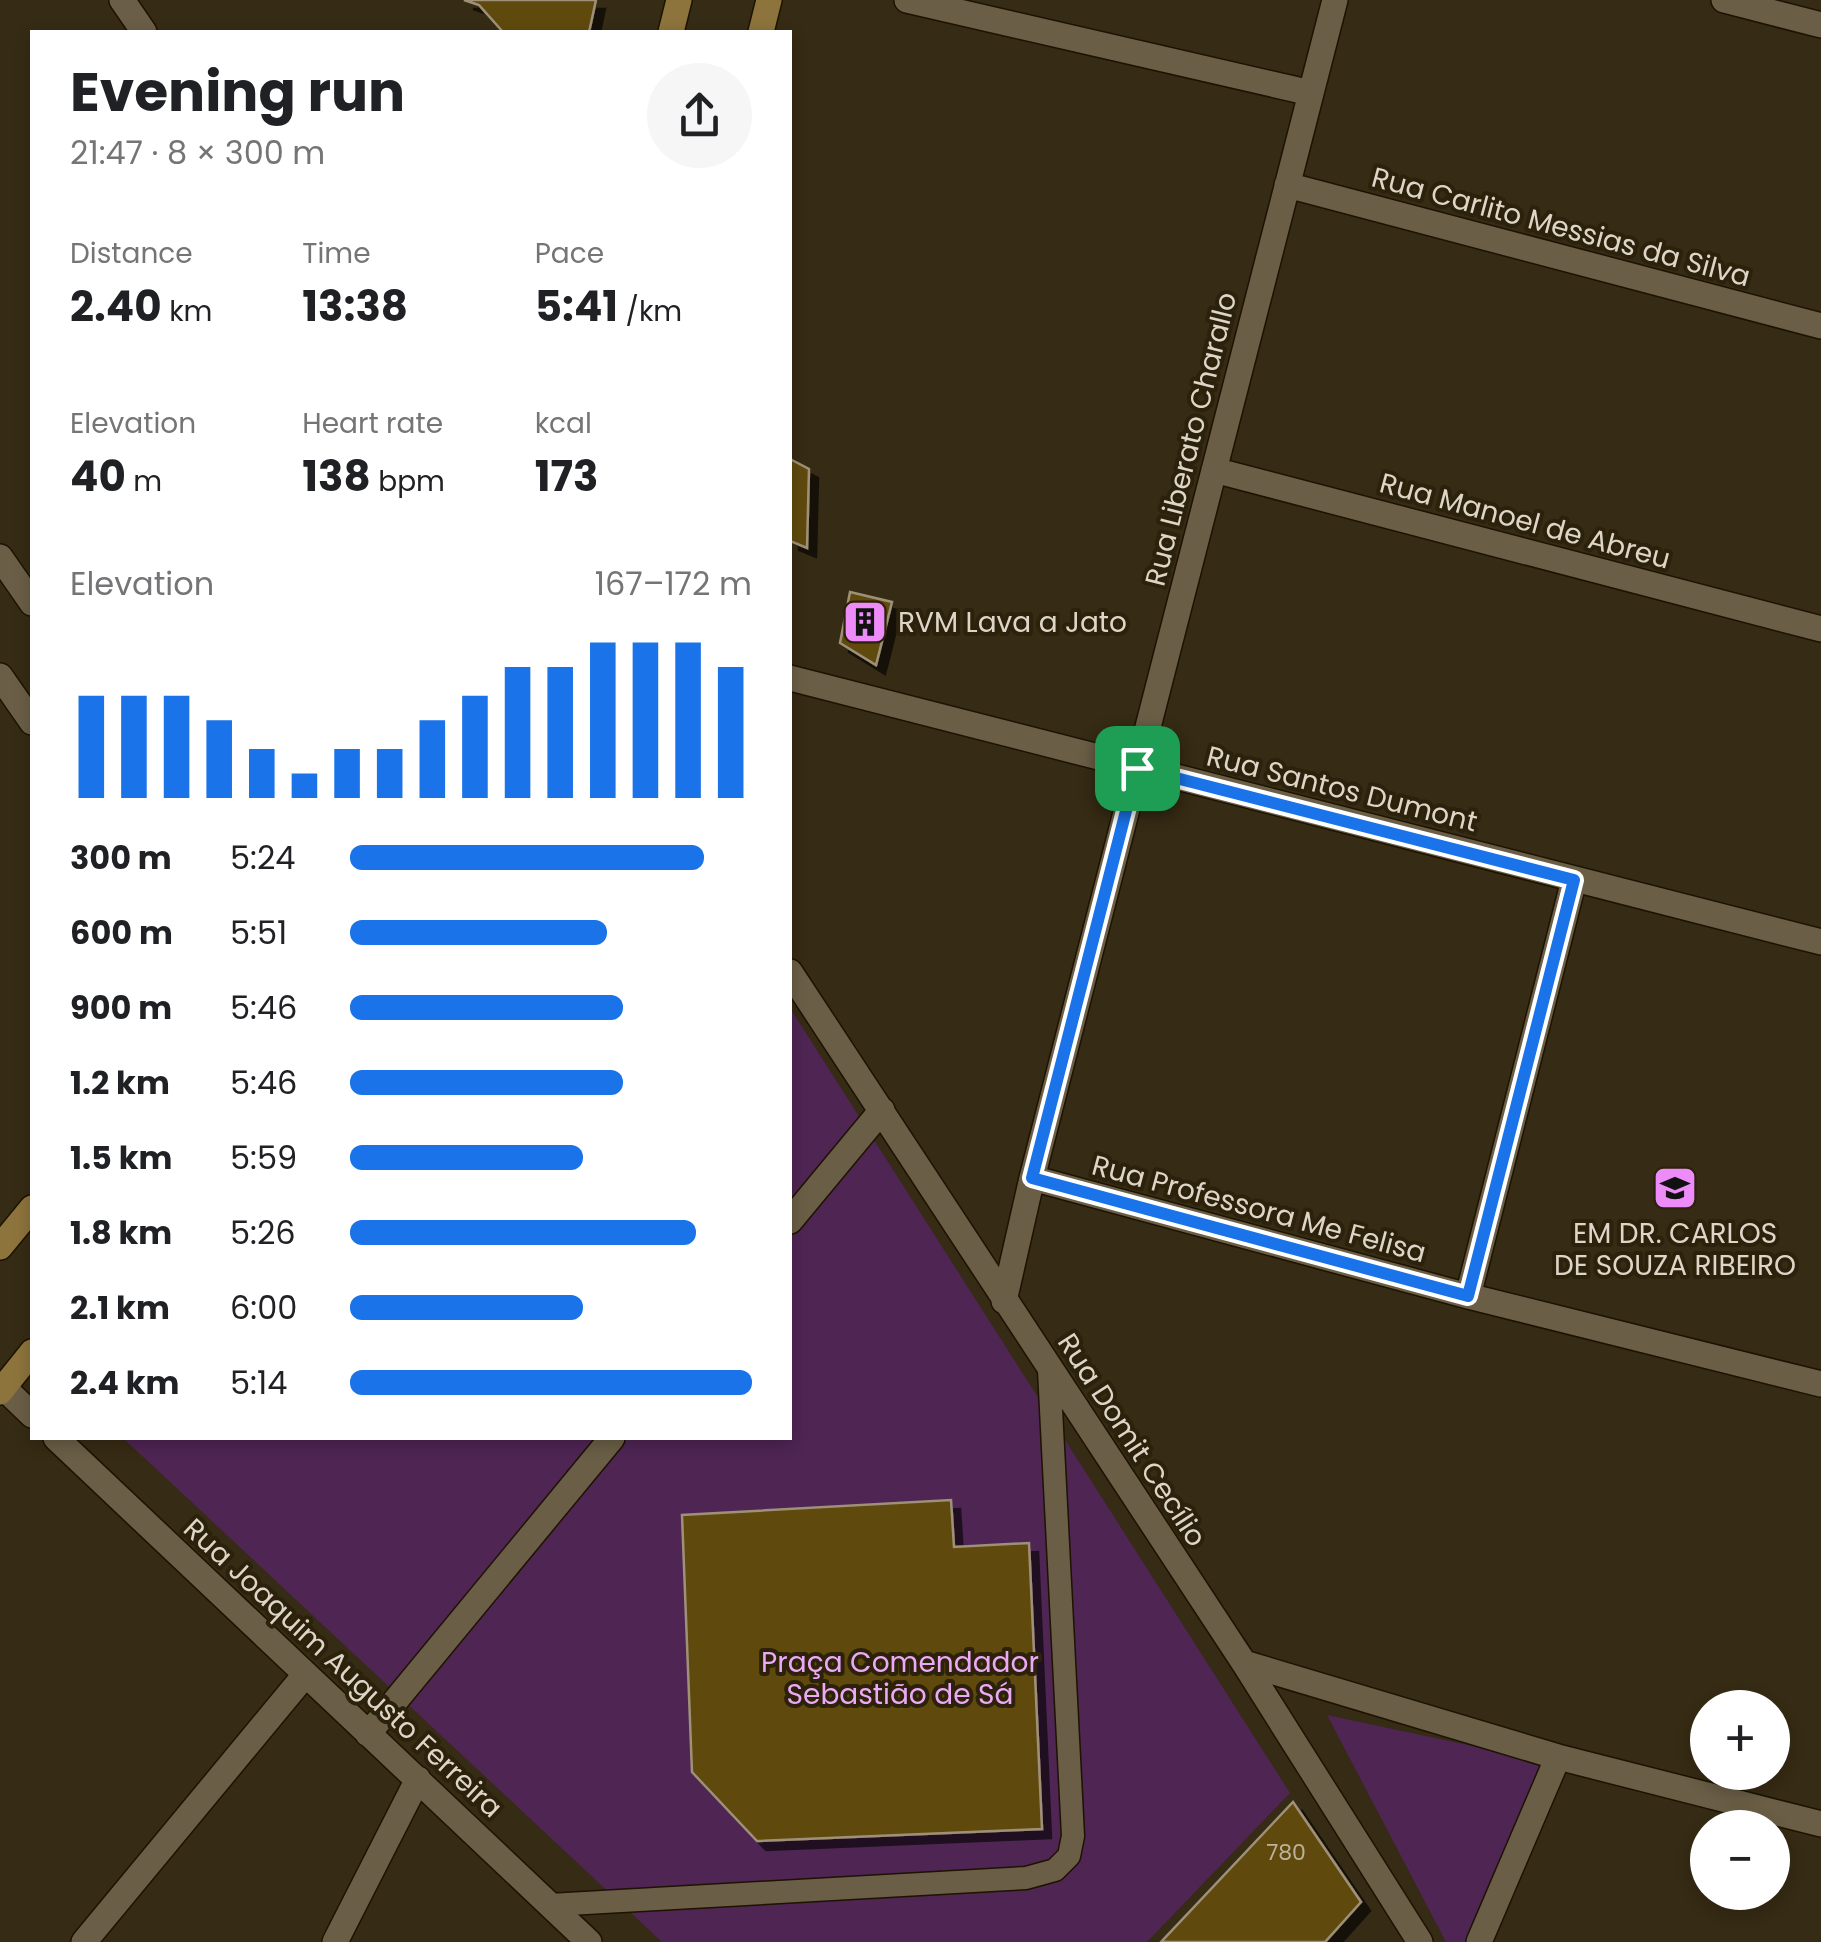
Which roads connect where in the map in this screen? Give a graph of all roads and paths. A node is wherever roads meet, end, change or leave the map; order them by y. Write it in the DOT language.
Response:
graph roads {
  1 [pos="122,0"];
  2 [pos="678,0"];
  3 [pos="769,0"];
  4 [pos="908,0"];
  5 [pos="1334,0"];
  6 [pos="1724,0"];
  7 [pos="1821,25"];
  8 [pos="143,30"];
  9 [pos="670,30"];
  10 [pos="762,30"];
  11 [pos="1311,93"];
  12 [pos="1287,186"];
  13 [pos="1821,326"];
  14 [pos="1214,470"];
  15 [pos="0,558"];
  16 [pos="30,600"];
  17 [pos="1821,629"];
  18 [pos="0,676"];
  19 [pos="792,679"];
  20 [pos="30,719"];
  21 [pos="1137,768"];
  22 [pos="1574,880"];
  23 [pos="1821,942"];
  24 [pos="792,975"];
  25 [pos="882,1110"];
  26 [pos="1032,1178"];
  27 [pos="30,1210"];
  28 [pos="792,1220"];
  29 [pos="0,1247"];
  30 [pos="1468,1296"];
  31 [pos="1004,1301"];
  32 [pos="30,1354"];
  33 [pos="1049,1370"];
  34 [pos="1821,1384"];
  35 [pos="1,1388"];
  36 [pos="30,1413"];
  37 [pos="58,1440"];
  38 [pos="610,1440"];
  39 [pos="1244,1663"];
  40 [pos="305,1675"];
  41 [pos="368,1734"];
  42 [pos="1558,1757"];
  43 [pos="418,1780"];
  44 [pos="1821,1824"];
  45 [pos="550,1906"];
  46 [pos="84,1942"];
  47 [pos="336,1942"];
  48 [pos="589,1942"];
  49 [pos="1420,1942"];
  50 [pos="1479,1942"];
  1 -- 8 [label="street"];
  2 -- 9 [label="main road"];
  3 -- 10 [label="main road"];
  4 -- 11 [label="street"];
  5 -- 11 [label="street, Rua Liberato Charallo"];
  6 -- 7 [label="street"];
  11 -- 12 [label="street, Rua Liberato Charallo"];
  12 -- 13 [label="street, Rua Carlito Messias da Silva"];
  12 -- 14 [label="street, Rua Liberato Charallo"];
  14 -- 17 [label="street, Rua Manoel de Abreu"];
  14 -- 21 [label="street, Rua Liberato Charallo"];
  15 -- 16 [label="street"];
  18 -- 20 [label="street"];
  19 -- 21 [label="street, Rua Santos Dumont"];
  21 -- 22 [label="street, Rua Santos Dumont"];
  21 -- 26 [label="street, Rua Liberato Charallo"];
  22 -- 23 [label="street, Rua Santos Dumont"];
  22 -- 30 [label="street"];
  24 -- 25 [label="street, Rua Domit Cecílio"];
  25 -- 28 [label="street"];
  25 -- 31 [label="street, Rua Domit Cecílio"];
  26 -- 30 [label="street, Rua Professora Me Felisa"];
  26 -- 31 [label="street, Rua Liberato Charallo"];
  27 -- 29 [label="main road"];
  30 -- 34 [label="street, Rua Professora Me Felisa"];
  31 -- 33 [label="street, Rua Domit Cecílio"];
  32 -- 35 [label="main road"];
  33 -- 39 [label="street, Rua Domit Cecílio"];
  33 -- 45 [label="lane"];
  35 -- 36 [label="street"];
  37 -- 40 [label="street, Rua Joaquim Augusto Ferreira"];
  38 -- 41 [label="street"];
  39 -- 42 [label="street"];
  39 -- 49 [label="street, Rua Domit Cecílio"];
  40 -- 41 [label="street, Rua Joaquim Augusto Ferreira"];
  40 -- 46 [label="street"];
  41 -- 43 [label="street, Rua Joaquim Augusto Ferreira"];
  42 -- 44 [label="street"];
  42 -- 50 [label="street"];
  43 -- 45 [label="street, Rua Joaquim Augusto Ferreira"];
  43 -- 47 [label="street"];
  45 -- 48 [label="street, Rua Joaquim Augusto Ferreira"];
}
